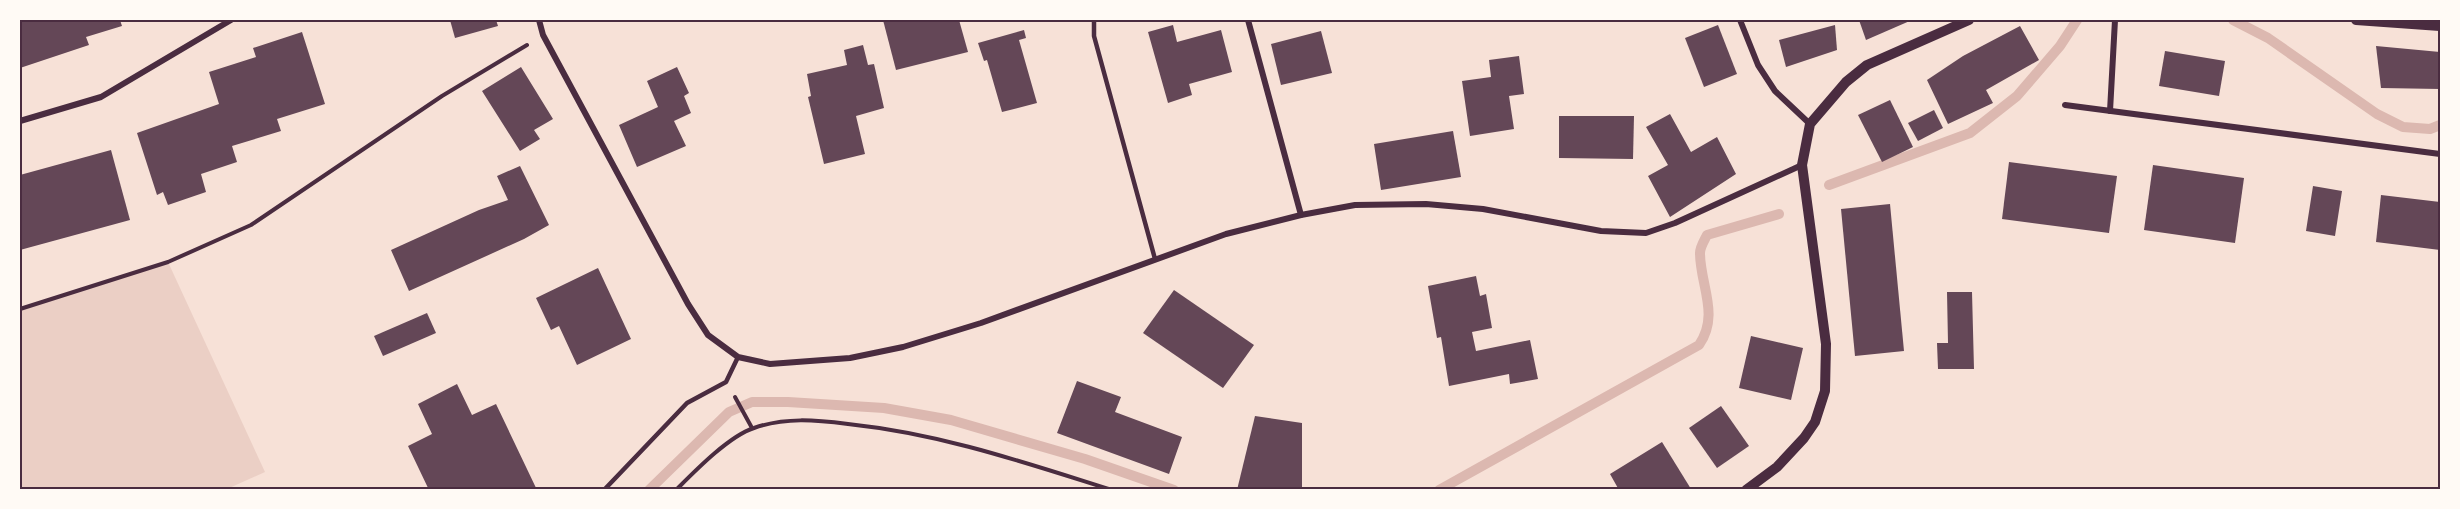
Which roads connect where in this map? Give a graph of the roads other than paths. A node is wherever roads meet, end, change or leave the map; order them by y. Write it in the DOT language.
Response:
graph roads {
  1 [pos="231,20"];
  2 [pos="538,20"];
  3 [pos="1094,20"];
  4 [pos="1248,20"];
  5 [pos="1740,20"];
  6 [pos="1970,20"];
  7 [pos="2356,20"];
  8 [pos="2115,23"];
  9 [pos="2440,26"];
  10 [pos="2065,105"];
  11 [pos="2110,111"];
  12 [pos="20,122"];
  13 [pos="1810,124"];
  14 [pos="2440,154"];
  15 [pos="1802,165"];
  16 [pos="1301,215"];
  17 [pos="1155,260"];
  18 [pos="738,357"];
  19 [pos="604,489"];
  20 [pos="1746,489"];
  1 -- 12 [label="street"];
  2 -- 18 [label="street"];
  3 -- 17 [label="lane"];
  4 -- 16 [label="street"];
  5 -- 13 [label="street"];
  6 -- 13 [label="street"];
  7 -- 9 [label="street"];
  8 -- 11 [label="street"];
  10 -- 11 [label="street"];
  11 -- 14 [label="street"];
  13 -- 15 [label="street"];
  15 -- 16 [label="street"];
  15 -- 20 [label="street"];
  16 -- 17 [label="street"];
  17 -- 18 [label="street"];
  18 -- 19 [label="lane"];
}
